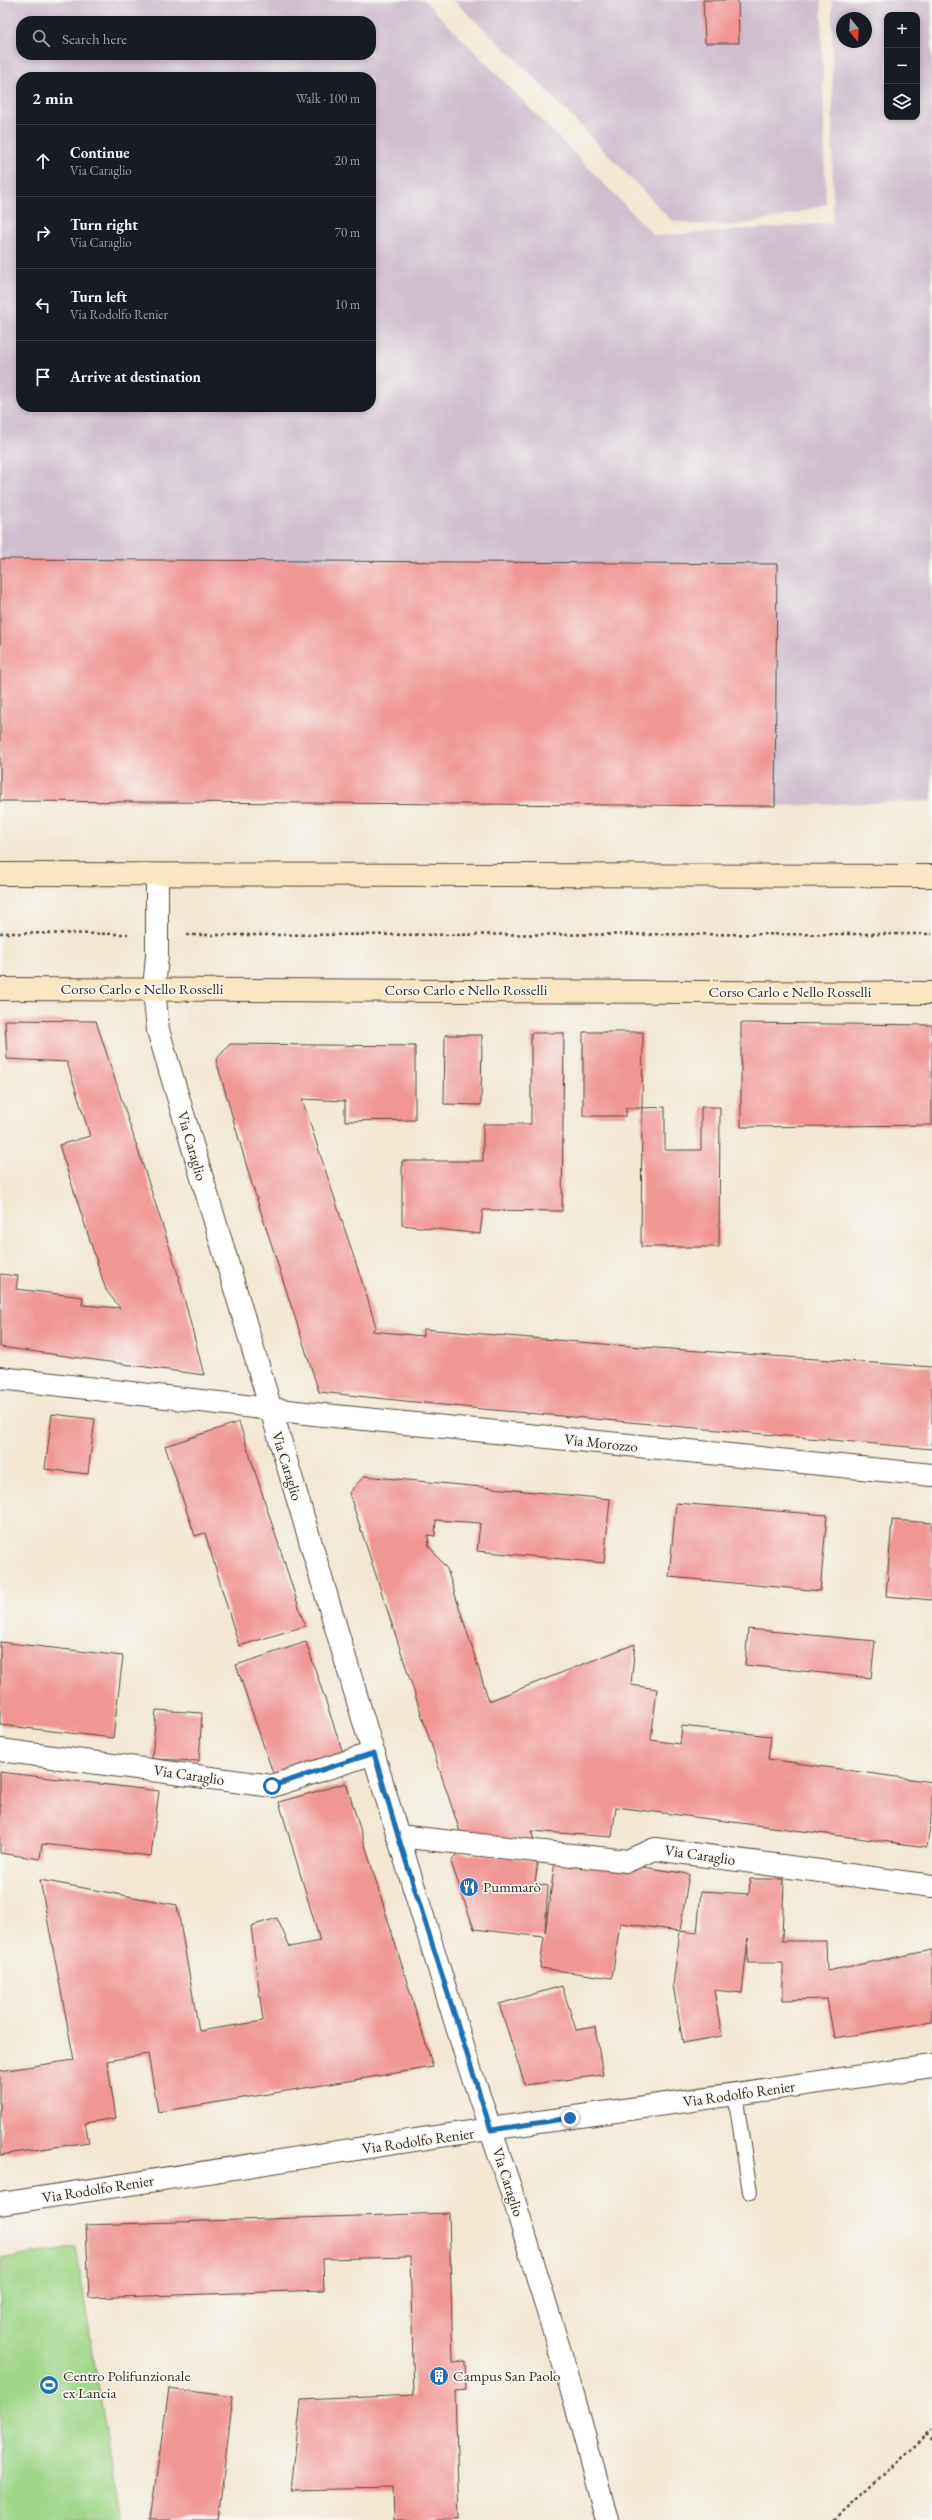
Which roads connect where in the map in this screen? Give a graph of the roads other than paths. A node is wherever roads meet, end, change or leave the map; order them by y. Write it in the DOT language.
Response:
graph roads {
  1 [pos="0,874"];
  2 [pos="157,876"];
  3 [pos="932,876"];
  4 [pos="154,989"];
  5 [pos="0,990"];
  6 [pos="932,993"];
  7 [pos="0,1378"];
  8 [pos="270,1410"];
  9 [pos="932,1475"];
  10 [pos="0,1750"];
  11 [pos="374,1753"];
  12 [pos="398,1836"];
  13 [pos="932,1886"];
  14 [pos="932,2066"];
  15 [pos="735,2094"];
  16 [pos="491,2130"];
  17 [pos="750,2192"];
  18 [pos="0,2204"];
  19 [pos="608,2515"];
  1 -- 2 [label="street"];
  2 -- 3 [label="street"];
  2 -- 4 [label="street, Via Caraglio"];
  4 -- 5 [label="street, Corso Carlo e Nello Rosselli"];
  4 -- 6 [label="street, Corso Carlo e Nello Rosselli"];
  4 -- 8 [label="street, Via Caraglio"];
  7 -- 8 [label="street"];
  8 -- 9 [label="street, Via Morozzo"];
  8 -- 11 [label="street, Via Caraglio"];
  10 -- 11 [label="street, Via Caraglio"];
  11 -- 12 [label="street, Via Caraglio"];
  12 -- 13 [label="street, Via Caraglio"];
  12 -- 16 [label="street, Via Caraglio"];
  14 -- 15 [label="street, Via Rodolfo Renier"];
  15 -- 16 [label="street, Via Rodolfo Renier"];
  15 -- 17 [label="lane"];
  16 -- 18 [label="street, Via Rodolfo Renier"];
  16 -- 19 [label="street, Via Caraglio"];
}
